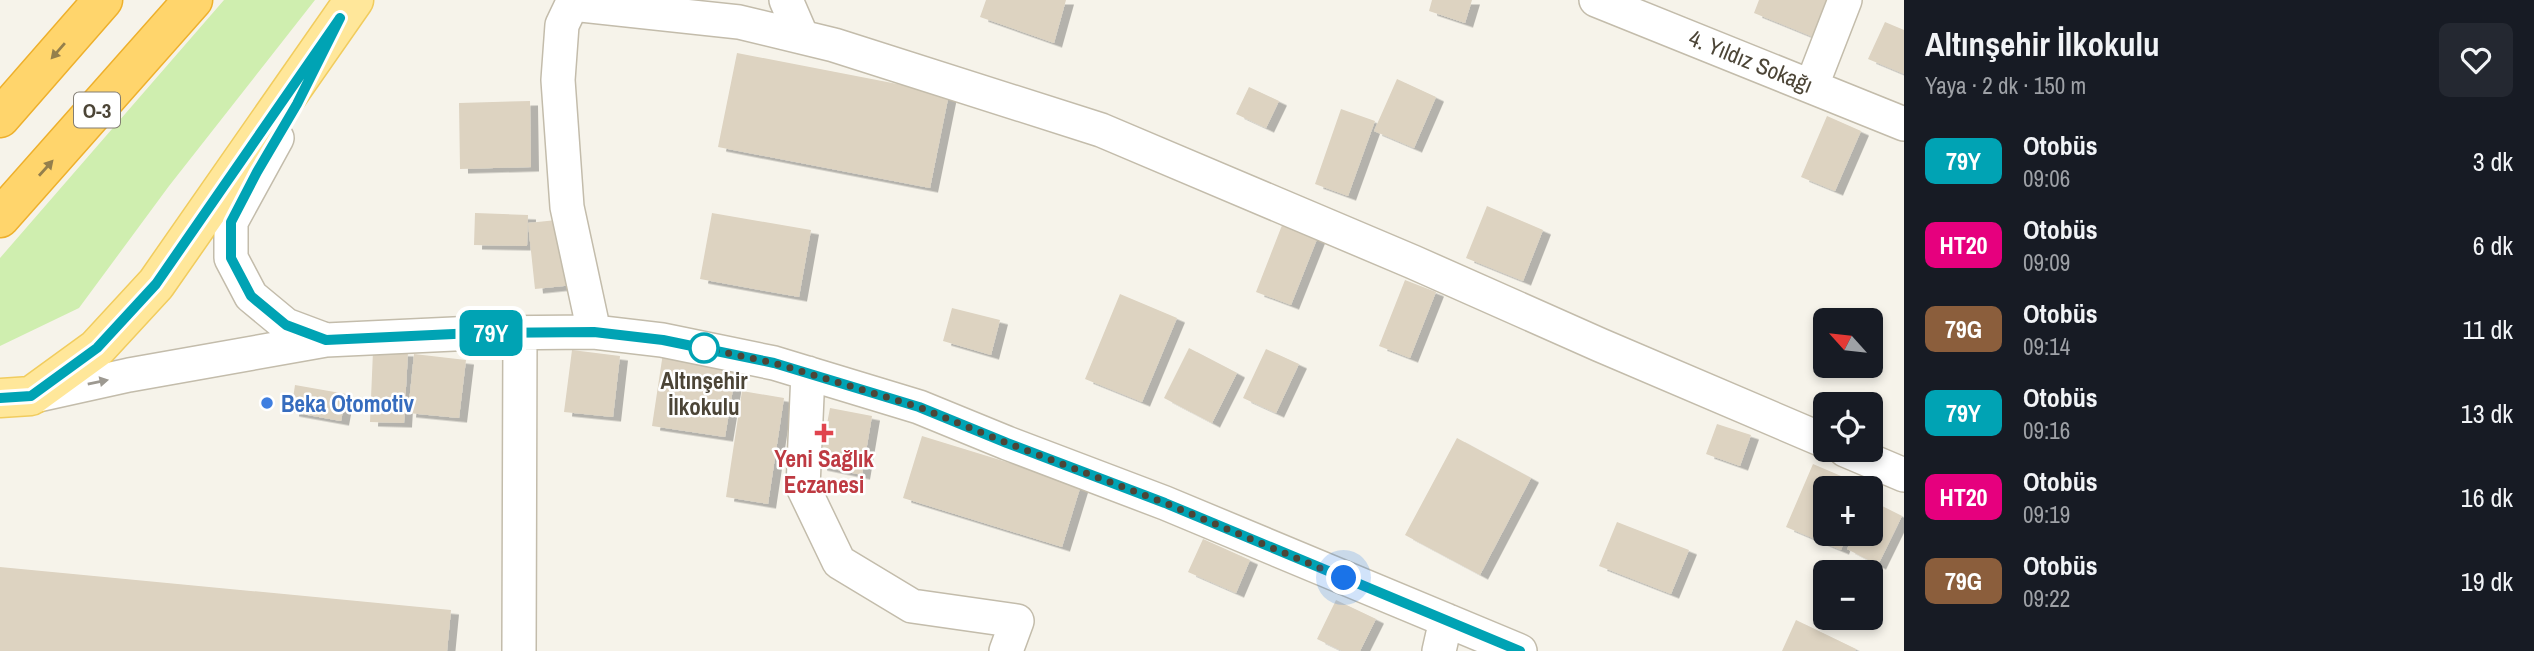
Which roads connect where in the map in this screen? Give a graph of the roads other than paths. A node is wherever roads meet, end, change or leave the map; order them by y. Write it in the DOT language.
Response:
graph roads {
  1 [pos="103,0"];
  2 [pos="193,0"];
  3 [pos="786,0"];
  4 [pos="1596,0"];
  5 [pos="1845,0"];
  6 [pos="680,8"];
  7 [pos="347,9"];
  8 [pos="802,37"];
  9 [pos="1812,85"];
  10 [pos="0,118"];
  11 [pos="1904,124"];
  12 [pos="0,218"];
  13 [pos="594,332"];
  14 [pos="520,333"];
  15 [pos="326,340"];
  16 [pos="808,373"];
  17 [pos="16,397"];
  18 [pos="1813,436"];
  19 [pos="1873,462"];
  20 [pos="1904,475"];
  21 [pos="1442,636"];
  22 [pos="525,650"];
  23 [pos="1006,651"];
  24 [pos="1520,651"];
  1 -- 10 [label="highway, one-way"];
  12 -- 2 [label="highway, O-3, one-way"];
  3 -- 8 [label="street"];
  4 -- 9 [label="street, 4. Yıldız Sokağı"];
  5 -- 9 [label="street"];
  6 -- 8 [label="street"];
  6 -- 13 [label="street"];
  7 -- 15 [label="street"];
  7 -- 17 [label="main road"];
  8 -- 18 [label="street"];
  9 -- 11 [label="street, 4. Yıldız Sokağı"];
  13 -- 14 [label="street"];
  13 -- 16 [label="street"];
  14 -- 15 [label="street"];
  14 -- 22 [label="street"];
  17 -- 15 [label="street, one-way"];
  16 -- 21 [label="street"];
  16 -- 23 [label="street"];
  19 -- 20 [label="street"];
  21 -- 24 [label="street"];
}
